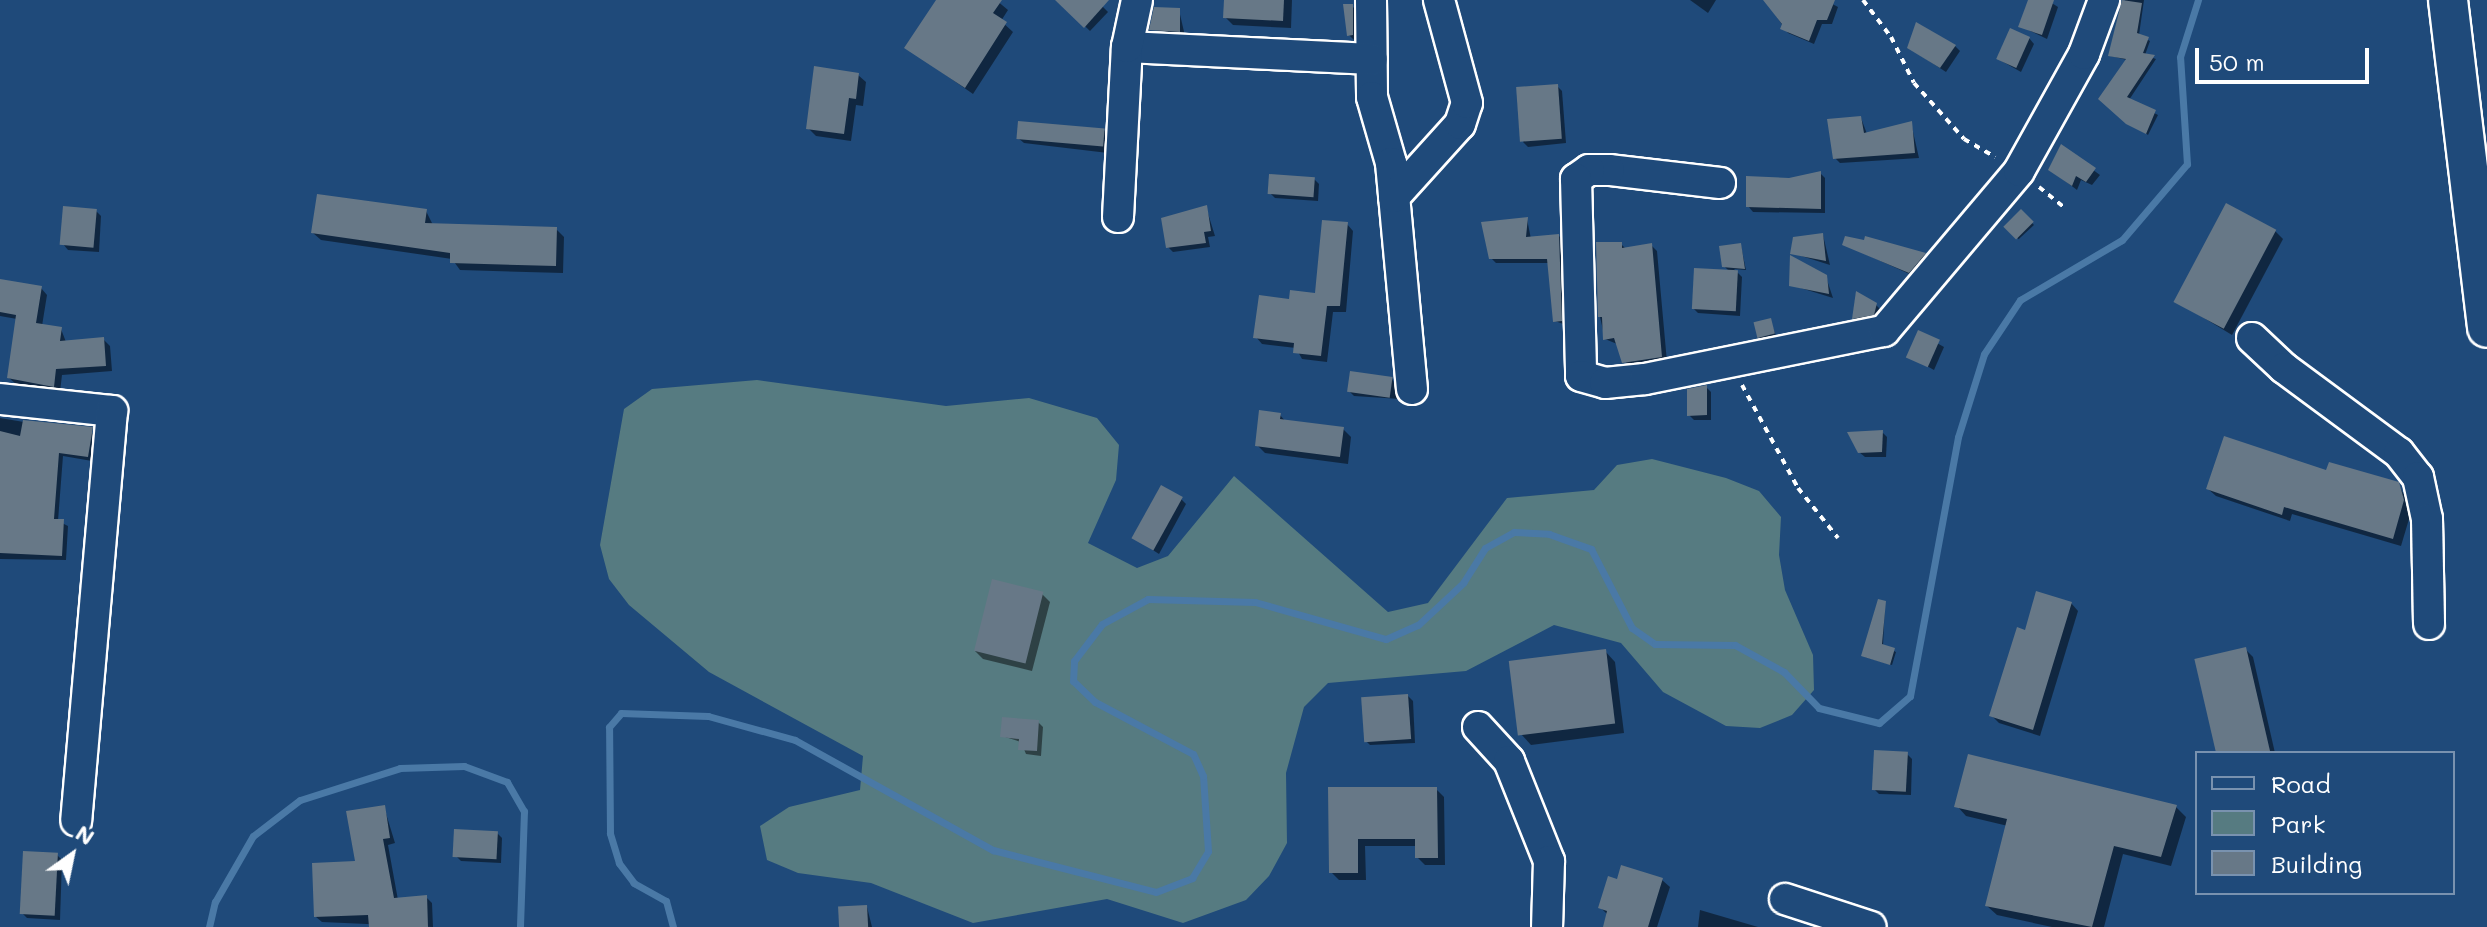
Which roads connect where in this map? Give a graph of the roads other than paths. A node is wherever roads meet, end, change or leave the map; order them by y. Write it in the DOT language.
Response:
graph roads {
  1 [pos="1137,0"];
  2 [pos="1371,0"];
  3 [pos="1439,0"];
  4 [pos="2104,0"];
  5 [pos="2448,0"];
  6 [pos="1127,47"];
  7 [pos="1372,59"];
  8 [pos="1720,183"];
  9 [pos="1394,197"];
  10 [pos="1118,217"];
  11 [pos="2487,328"];
  12 [pos="2252,338"];
  13 [pos="1412,389"];
  14 [pos="0,399"];
  15 [pos="2429,624"];
  16 [pos="1478,727"];
  17 [pos="76,820"];
  18 [pos="1785,899"];
  19 [pos="1547,927"];
  20 [pos="1871,927"];
  1 -- 6 [label="street"];
  2 -- 7 [label="street"];
  3 -- 9 [label="street"];
  4 -- 8 [label="street"];
  5 -- 11 [label="main road"];
  6 -- 7 [label="street"];
  6 -- 10 [label="street"];
  7 -- 9 [label="street"];
  9 -- 13 [label="street"];
  12 -- 15 [label="street"];
  14 -- 17 [label="street"];
  16 -- 19 [label="street"];
  18 -- 20 [label="street"];
}
